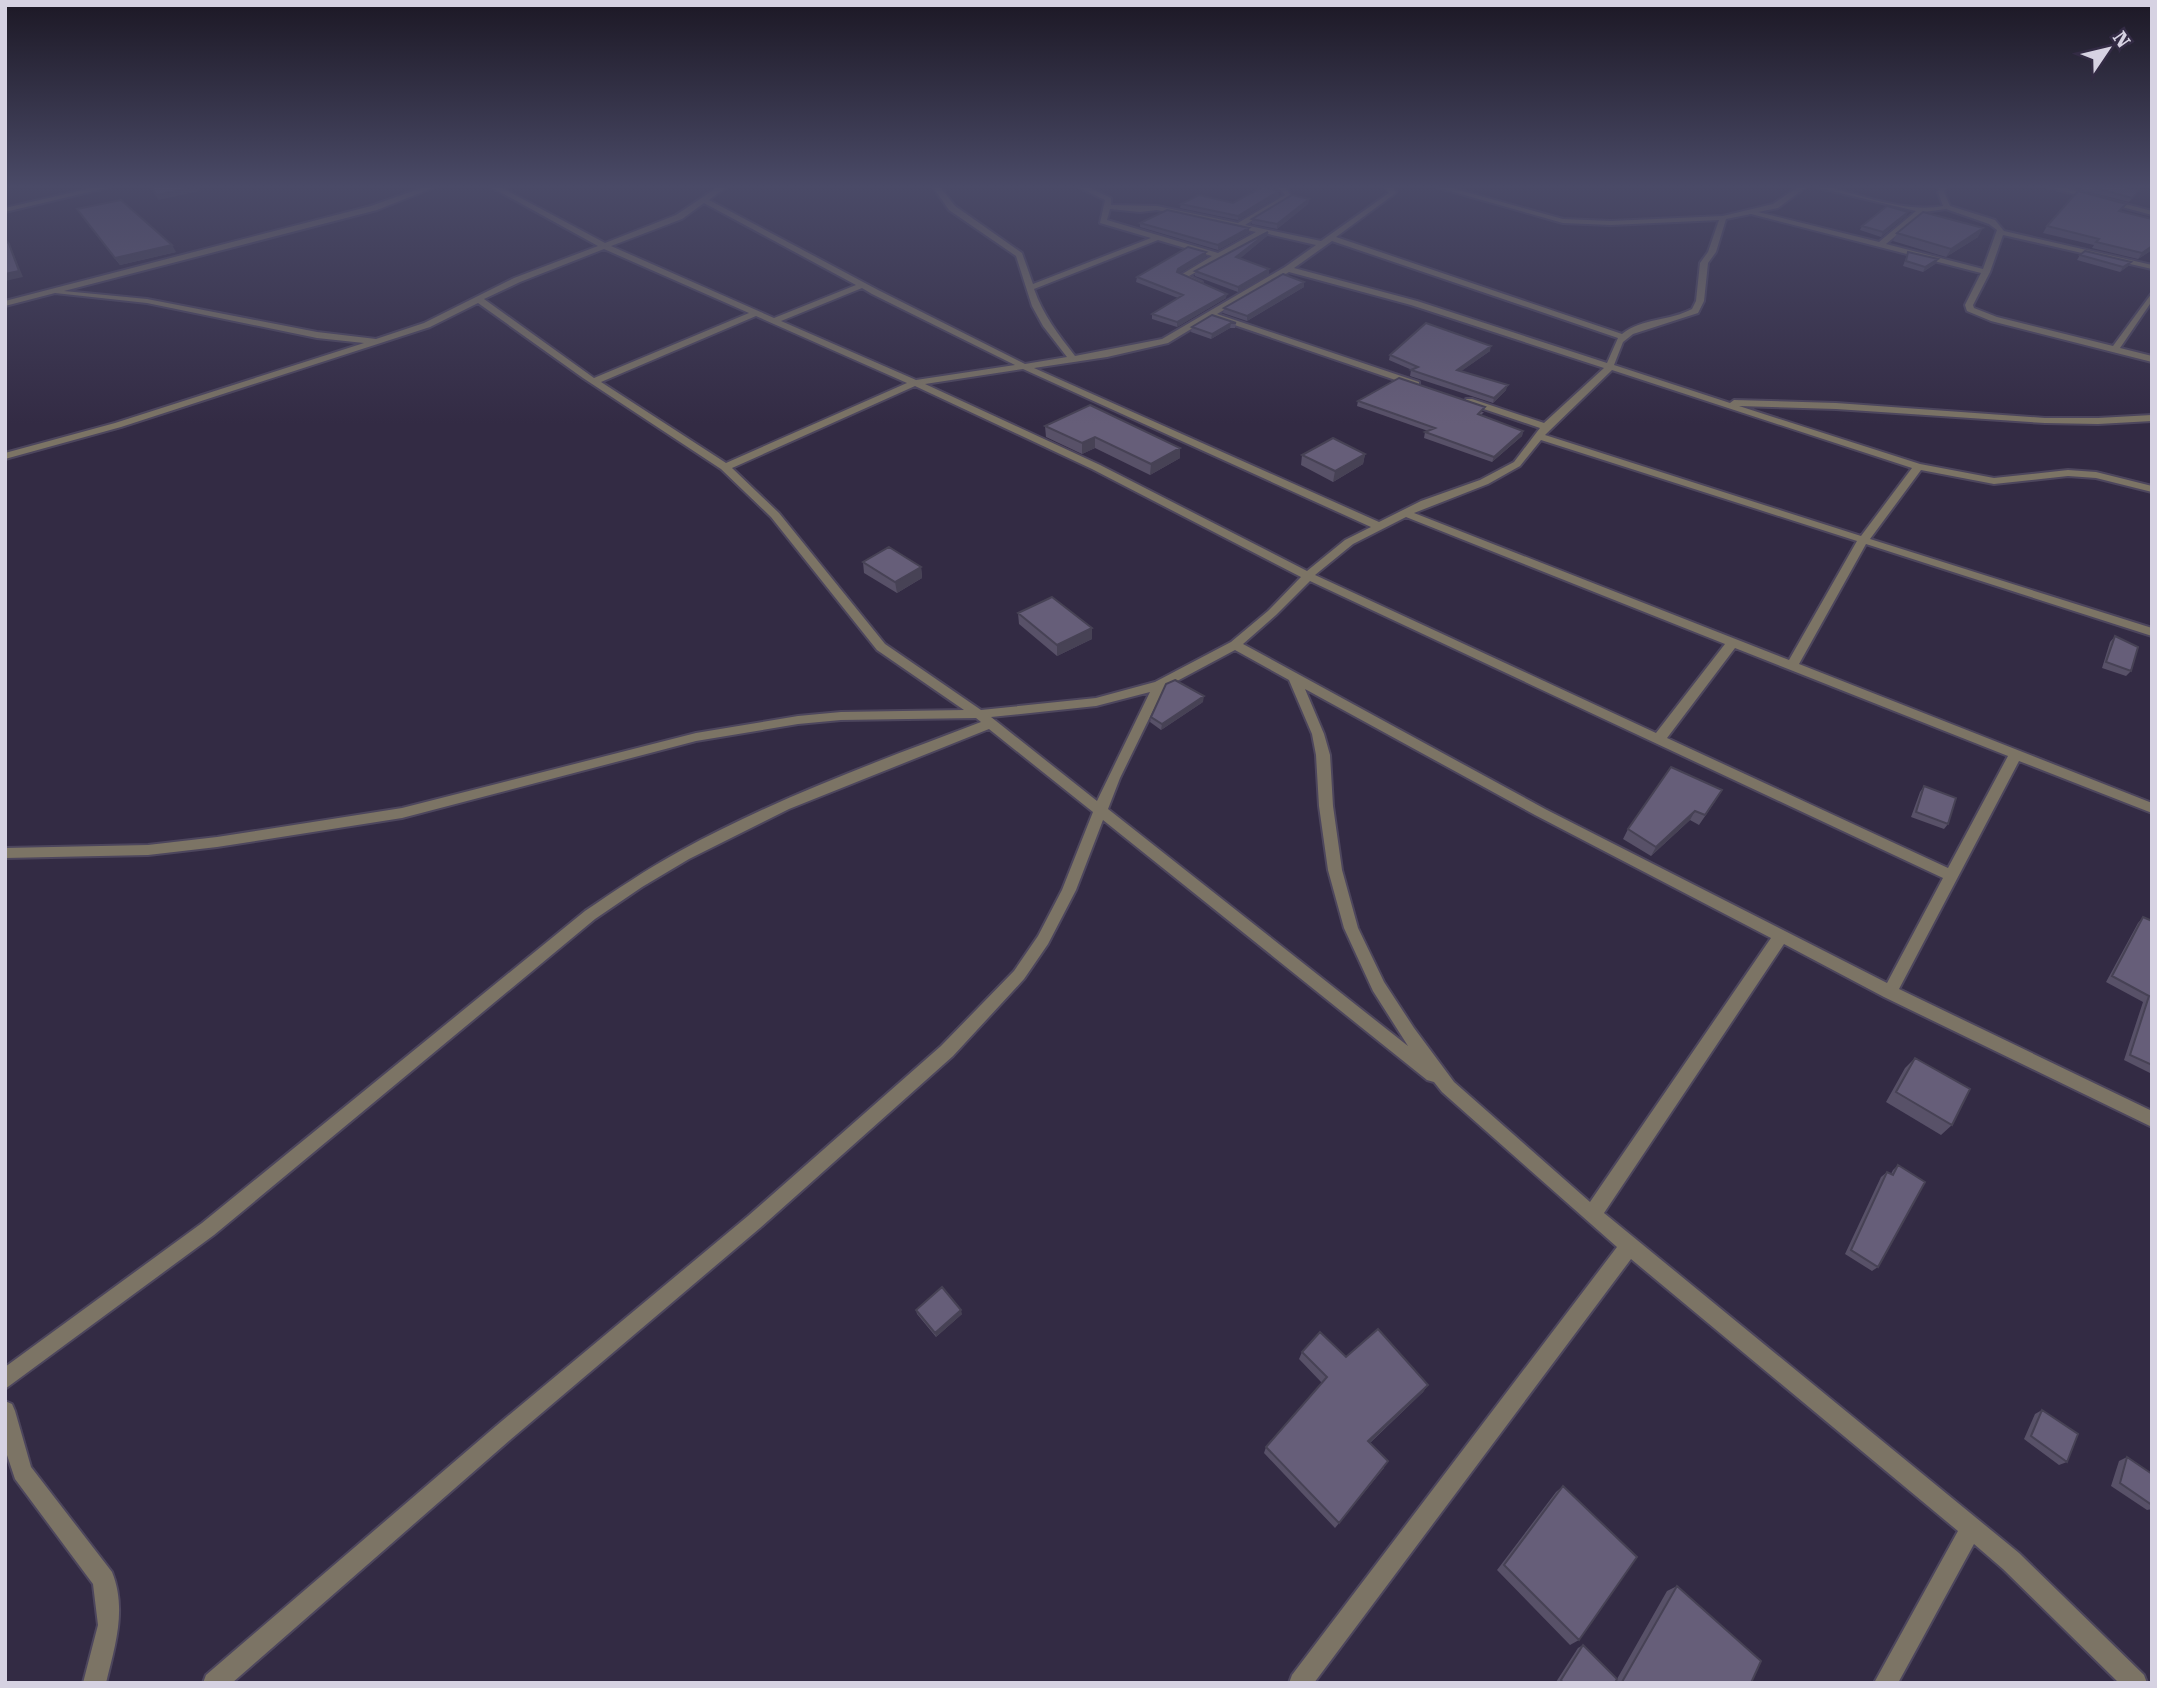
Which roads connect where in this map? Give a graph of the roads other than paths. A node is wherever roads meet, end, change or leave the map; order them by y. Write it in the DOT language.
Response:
graph roads {
  1 [pos="150,266"];
  2 [pos="555,266"];
  3 [pos="649,266"];
  4 [pos="826,266"];
  5 [pos="1022,266"];
  6 [pos="1086,266"];
  7 [pos="1202,266"];
  8 [pos="1294,266"];
  9 [pos="1414,266"];
  10 [pos="1704,266"];
  11 [pos="1960,266"];
  12 [pos="1988,266"];
  13 [pos="1288,270"];
  14 [pos="1986,272"];
  15 [pos="862,285"];
  16 [pos="1208,287"];
  17 [pos="1029,288"];
  18 [pos="49,292"];
  19 [pos="1229,295"];
  20 [pos="2152,295"];
  21 [pos="5,298"];
  22 [pos="1240,298"];
  23 [pos="480,300"];
  24 [pos="5,304"];
  25 [pos="756,313"];
  26 [pos="1212,315"];
  27 [pos="773,321"];
  28 [pos="1624,337"];
  29 [pos="381,342"];
  30 [pos="2114,351"];
  31 [pos="1073,359"];
  32 [pos="2152,359"];
  33 [pos="1023,366"];
  34 [pos="1609,368"];
  35 [pos="594,381"];
  36 [pos="915,383"];
  37 [pos="1430,388"];
  38 [pos="1456,397"];
  39 [pos="1720,403"];
  40 [pos="2152,418"];
  41 [pos="1542,432"];
  42 [pos="5,456"];
  43 [pos="725,467"];
  44 [pos="1918,467"];
  45 [pos="2152,489"];
  46 [pos="1405,513"];
  47 [pos="1378,526"];
  48 [pos="1863,541"];
  49 [pos="1308,576"];
  50 [pos="2152,632"];
  51 [pos="1733,642"];
  52 [pos="1235,645"];
  53 [pos="1792,665"];
  54 [pos="1294,677"];
  55 [pos="1160,685"];
  56 [pos="985,718"];
  57 [pos="1659,739"];
  58 [pos="2016,754"];
  59 [pos="2152,808"];
  60 [pos="1100,809"];
  61 [pos="5,853"];
  62 [pos="1951,876"];
  63 [pos="1782,936"];
  64 [pos="1890,992"];
  65 [pos="1448,1087"];
  66 [pos="2152,1119"];
  67 [pos="1592,1215"];
  68 [pos="1629,1246"];
  69 [pos="5,1379"];
  70 [pos="5,1411"];
  71 [pos="1970,1529"];
  72 [pos="94,1683"];
  73 [pos="214,1683"];
  74 [pos="1300,1683"];
  75 [pos="1885,1683"];
  76 [pos="2136,1683"];
  1 -- 18 [label="street"];
  2 -- 23 [label="street"];
  3 -- 25 [label="street"];
  4 -- 15 [label="street"];
  5 -- 17 [label="street"];
  6 -- 17 [label="street"];
  7 -- 16 [label="street"];
  8 -- 13 [label="street"];
  9 -- 28 [label="street"];
  10 -- 28 [label="street"];
  11 -- 14 [label="street"];
  12 -- 14 [label="street"];
  13 -- 22 [label="street"];
  13 -- 34 [label="street"];
  14 -- 30 [label="street"];
  15 -- 27 [label="street"];
  15 -- 33 [label="street"];
  17 -- 31 [label="street"];
  18 -- 21 [label="street"];
  18 -- 24 [label="street"];
  18 -- 29 [label="street"];
  19 -- 22 [label="street"];
  20 -- 30 [label="street"];
  22 -- 26 [label="street"];
  23 -- 29 [label="street"];
  23 -- 35 [label="street"];
  25 -- 27 [label="street"];
  25 -- 35 [label="street"];
  26 -- 31 [label="street"];
  26 -- 37 [label="street"];
  27 -- 36 [label="street"];
  28 -- 34 [label="street"];
  29 -- 42 [label="street"];
  30 -- 32 [label="street"];
  31 -- 33 [label="street"];
  33 -- 36 [label="street"];
  33 -- 47 [label="street"];
  34 -- 39 [label="street"];
  34 -- 41 [label="street"];
  35 -- 43 [label="street"];
  36 -- 43 [label="street"];
  36 -- 49 [label="street"];
  38 -- 41 [label="street"];
  39 -- 40 [label="street"];
  39 -- 44 [label="street"];
  41 -- 46 [label="street"];
  41 -- 48 [label="street"];
  43 -- 56 [label="street"];
  44 -- 45 [label="street"];
  44 -- 48 [label="street"];
  46 -- 47 [label="street"];
  46 -- 51 [label="street"];
  47 -- 49 [label="street"];
  48 -- 50 [label="street"];
  48 -- 53 [label="street"];
  49 -- 52 [label="street"];
  49 -- 57 [label="street"];
  51 -- 53 [label="street"];
  51 -- 57 [label="street"];
  52 -- 54 [label="street"];
  52 -- 55 [label="street"];
  53 -- 58 [label="street"];
  54 -- 63 [label="street"];
  54 -- 65 [label="street"];
  55 -- 56 [label="street"];
  55 -- 60 [label="street"];
  56 -- 60 [label="street"];
  56 -- 61 [label="street"];
  56 -- 69 [label="street"];
  57 -- 62 [label="street"];
  58 -- 59 [label="street"];
  58 -- 62 [label="street"];
  60 -- 65 [label="street"];
  60 -- 73 [label="street"];
  62 -- 64 [label="street"];
  63 -- 64 [label="street"];
  63 -- 67 [label="street"];
  64 -- 66 [label="street"];
  65 -- 67 [label="street"];
  67 -- 68 [label="street"];
  68 -- 71 [label="street"];
  68 -- 74 [label="street"];
  70 -- 72 [label="street"];
  71 -- 75 [label="street"];
  71 -- 76 [label="street"];
}
